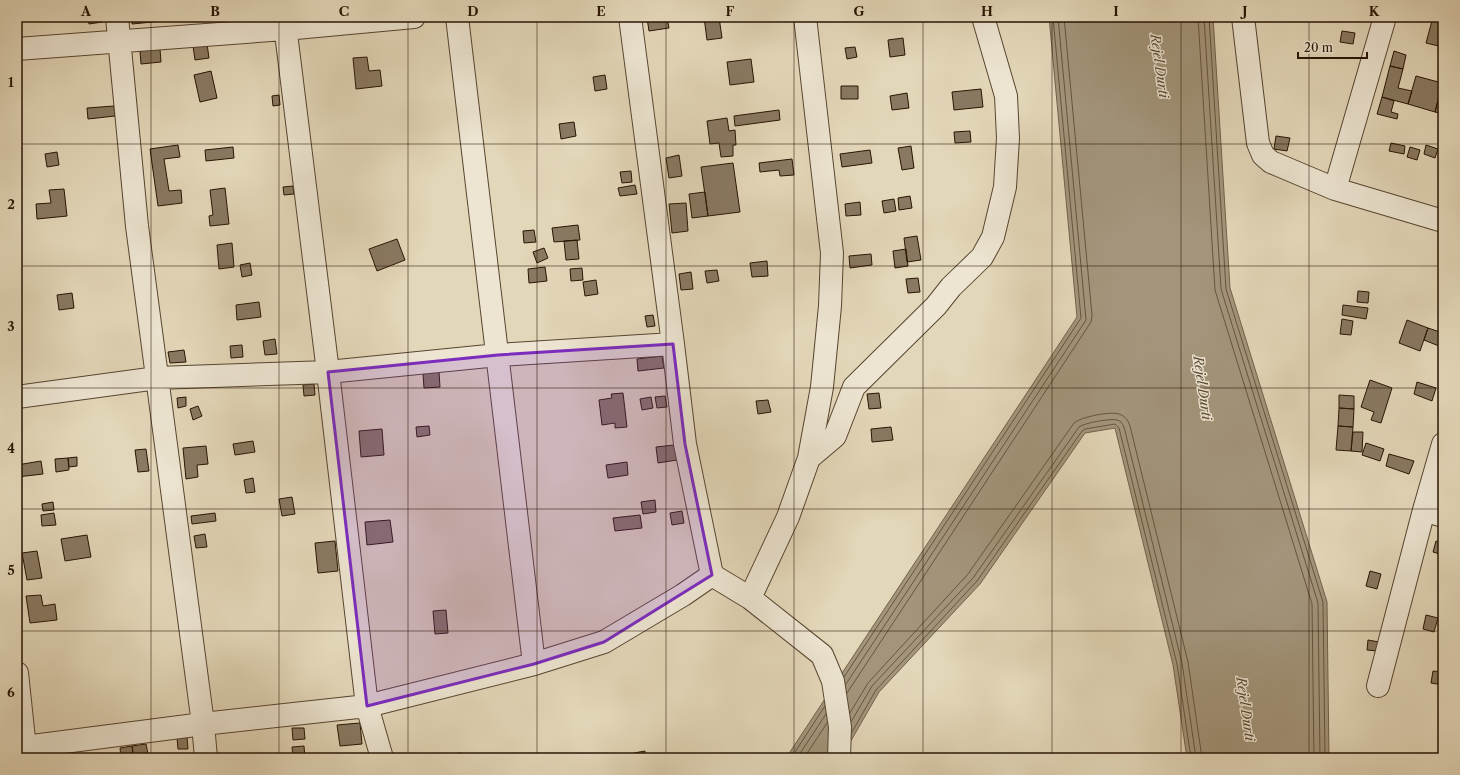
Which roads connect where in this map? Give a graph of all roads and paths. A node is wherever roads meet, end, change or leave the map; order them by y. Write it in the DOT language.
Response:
graph roads {
  1 [pos="117,17"];
  2 [pos="414,17"];
  3 [pos="457,17"];
  4 [pos="630,17"];
  5 [pos="805,17"];
  6 [pos="983,17"];
  7 [pos="1243,17"];
  8 [pos="1385,17"];
  9 [pos="284,23"];
  10 [pos="119,40"];
  11 [pos="17,49"];
  12 [pos="1335,189"];
  13 [pos="1443,221"];
  14 [pos="673,344"];
  15 [pos="498,355"];
  16 [pos="328,372"];
  17 [pos="157,378"];
  18 [pos="17,397"];
  19 [pos="1443,444"];
  20 [pos="809,458"];
  21 [pos="1433,513"];
  22 [pos="712,575"];
  23 [pos="750,598"];
  24 [pos="534,664"];
  25 [pos="17,673"];
  26 [pos="1378,686"];
  27 [pos="367,706"];
  28 [pos="203,724"];
  29 [pos="23,751"];
  30 [pos="206,758"];
  31 [pos="382,758"];
  32 [pos="839,758"];
  1 -- 10 [label="street"];
  2 -- 9 [label="street"];
  3 -- 15 [label="street"];
  4 -- 14 [label="street"];
  5 -- 20 [label="street"];
  6 -- 20 [label="street"];
  7 -- 12 [label="street"];
  8 -- 12 [label="street"];
  9 -- 10 [label="street"];
  9 -- 16 [label="street"];
  10 -- 11 [label="street"];
  10 -- 17 [label="street"];
  12 -- 13 [label="street"];
  14 -- 15 [label="street"];
  14 -- 22 [label="street"];
  15 -- 16 [label="street"];
  15 -- 24 [label="street"];
  16 -- 17 [label="street"];
  16 -- 27 [label="street"];
  17 -- 18 [label="street"];
  17 -- 28 [label="street"];
  19 -- 21 [label="street"];
  20 -- 23 [label="street"];
  21 -- 26 [label="street"];
  22 -- 23 [label="street"];
  22 -- 24 [label="street"];
  23 -- 32 [label="street"];
  24 -- 27 [label="street"];
  25 -- 29 [label="street"];
  27 -- 28 [label="street"];
  27 -- 31 [label="street"];
  28 -- 29 [label="street"];
  28 -- 30 [label="street"];
}
